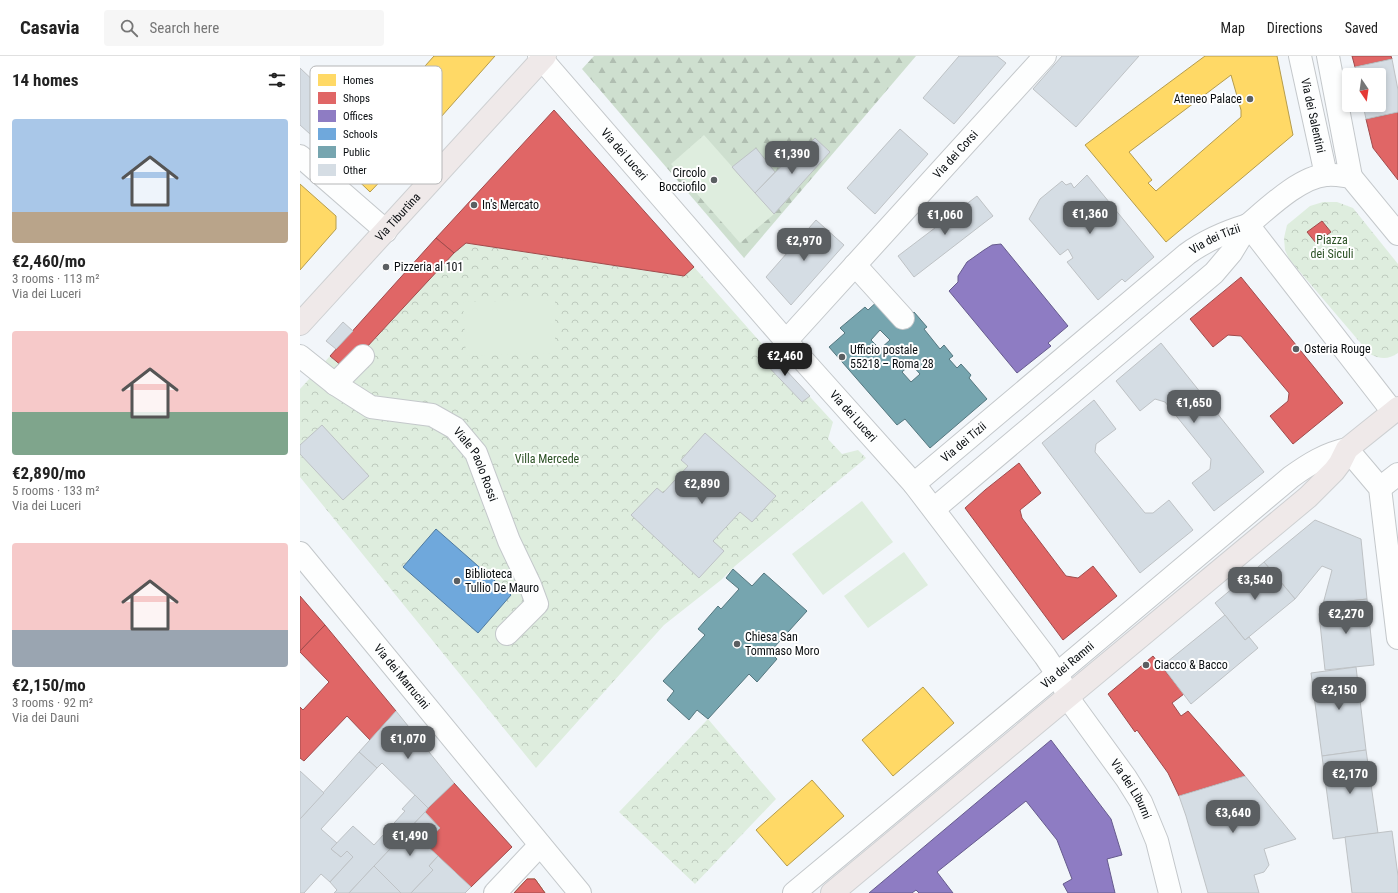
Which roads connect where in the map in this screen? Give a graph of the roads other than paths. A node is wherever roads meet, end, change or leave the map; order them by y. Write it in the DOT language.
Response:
graph roads {
  1 [pos="1045,56"];
  2 [pos="1300,56"];
  3 [pos="1328,56"];
  4 [pos="542,57"];
  5 [pos="300,156"];
  6 [pos="310,165"];
  7 [pos="442,169"];
  8 [pos="1326,174"];
  9 [pos="1351,177"];
  10 [pos="332,184"];
  11 [pos="428,184"];
  12 [pos="1248,225"];
  13 [pos="386,231"];
  14 [pos="1398,234"];
  15 [pos="855,265"];
  16 [pos="903,318"];
  17 [pos="300,324"];
  18 [pos="786,341"];
  19 [pos="300,356"];
  20 [pos="363,356"];
  21 [pos="335,384"];
  22 [pos="1395,410"];
  23 [pos="1347,449"];
  24 [pos="1398,474"];
  25 [pos="914,484"];
  26 [pos="1380,488"];
  27 [pos="934,509"];
  28 [pos="300,553"];
  29 [pos="507,634"];
  30 [pos="1398,638"];
  31 [pos="1057,674"];
  32 [pos="1068,696"];
  33 [pos="540,845"];
  34 [pos="495,893"];
  35 [pos="580,893"];
  36 [pos="794,893"];
  37 [pos="832,893"];
  38 [pos="1170,893"];
  1 -- 15 [label="street, Via dei Corsi"];
  2 -- 8 [label="street, Via dei Salentini"];
  3 -- 9 [label="street, Via dei Salentini"];
  4 -- 7 [label="main road, Via Tiburtina"];
  4 -- 18 [label="street, Via dei Luceri"];
  5 -- 6 [label="street"];
  8 -- 9 [label="street"];
  8 -- 12 [label="street"];
  9 -- 14 [label="street"];
  10 -- 13 [label="street"];
  11 -- 13 [label="main road, Via Tiburtina"];
  12 -- 22 [label="street"];
  12 -- 25 [label="street, Via dei Tizii"];
  12 -- 27 [label="street, Via dei Tizii"];
  13 -- 17 [label="main road, Via Tiburtina"];
  15 -- 16 [label="street"];
  15 -- 18 [label="street, Via dei Corsi"];
  18 -- 25 [label="street, Via dei Luceri"];
  19 -- 21 [label="street, Viale Paolo Rossi"];
  20 -- 21 [label="street"];
  21 -- 29 [label="street, Viale Paolo Rossi"];
  22 -- 23 [label="main road, Via dei Ramni"];
  23 -- 26 [label="street"];
  23 -- 31 [label="street, Via dei Ramni"];
  23 -- 32 [label="main road, Via dei Ramni"];
  24 -- 26 [label="street"];
  25 -- 27 [label="street, Via dei Luceri"];
  26 -- 30 [label="street"];
  27 -- 31 [label="street, Via dei Luceri"];
  28 -- 33 [label="street, Via dei Marrucini"];
  31 -- 32 [label="street, Via dei Luceri"];
  31 -- 36 [label="street, Via dei Ramni"];
  32 -- 37 [label="main road, Via dei Ramni"];
  32 -- 38 [label="street, Via dei Liburni"];
  33 -- 34 [label="street"];
  33 -- 35 [label="street, Via dei Marrucini"];
}
